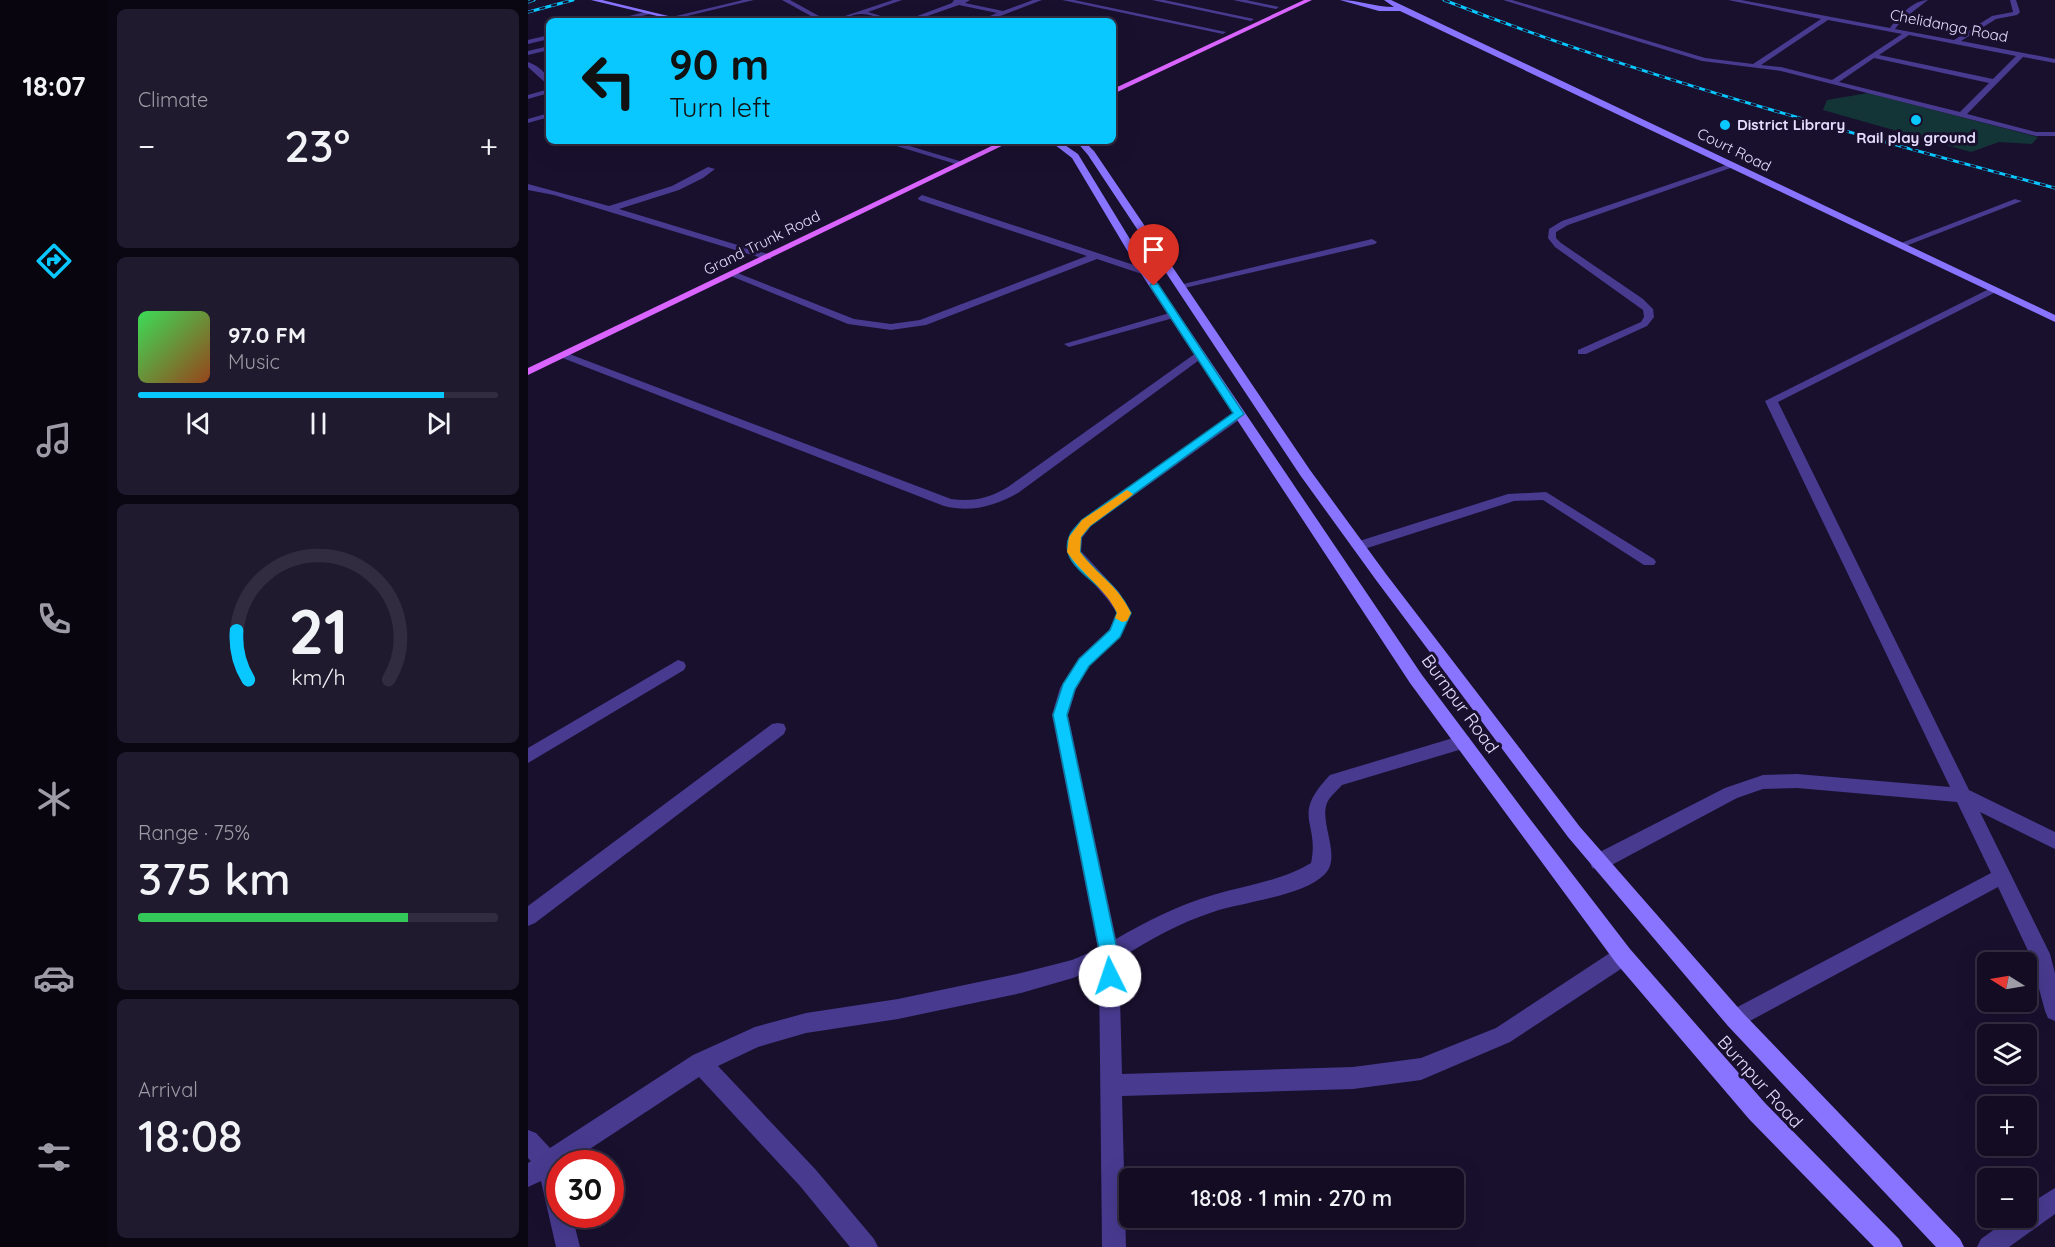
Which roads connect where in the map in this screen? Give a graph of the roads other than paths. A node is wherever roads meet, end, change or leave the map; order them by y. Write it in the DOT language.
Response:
graph roads {
  1 [pos="594,0"];
  2 [pos="751,0"];
  3 [pos="785,0"];
  4 [pos="867,0"];
  5 [pos="899,0"];
  6 [pos="943,0"];
  7 [pos="967,0"];
  8 [pos="1039,0"];
  9 [pos="1065,0"];
  10 [pos="1155,0"];
  11 [pos="1209,0"];
  12 [pos="1236,0"];
  13 [pos="1293,0"];
  14 [pos="1309,0"];
  15 [pos="1343,0"];
  16 [pos="1387,0"];
  17 [pos="1506,0"];
  18 [pos="1731,0"];
  19 [pos="1925,0"];
  20 [pos="2013,0"];
  21 [pos="958,3"];
  22 [pos="883,5"];
  23 [pos="1193,7"];
  24 [pos="1276,8"];
  25 [pos="1401,9"];
  26 [pos="862,12"];
  27 [pos="648,13"];
  28 [pos="1004,13"];
  29 [pos="1828,17"];
  30 [pos="627,18"];
  31 [pos="668,18"];
  32 [pos="676,18"];
  33 [pos="819,18"];
  34 [pos="843,18"];
  35 [pos="883,18"];
  36 [pos="916,18"];
  37 [pos="990,18"];
  38 [pos="1251,19"];
  39 [pos="1892,29"];
  40 [pos="1223,32"];
  41 [pos="1910,32"];
  42 [pos="546,38"];
  43 [pos="1957,41"];
  44 [pos="528,42"];
  45 [pos="546,49"];
  46 [pos="528,53"];
  47 [pos="2022,54"];
  48 [pos="1873,56"];
  49 [pos="2054,60"];
  50 [pos="528,64"];
  51 [pos="546,66"];
  52 [pos="1754,66"];
  53 [pos="536,68"];
  54 [pos="546,80"];
  55 [pos="1116,82"];
  56 [pos="1995,82"];
  57 [pos="1832,83"];
  58 [pos="1116,91"];
  59 [pos="546,92"];
  60 [pos="528,97"];
  61 [pos="1962,115"];
  62 [pos="546,116"];
  63 [pos="530,119"];
  64 [pos="2055,134"];
  65 [pos="895,144"];
  66 [pos="1002,144"];
  67 [pos="1058,144"];
  68 [pos="1083,144"];
  69 [pos="962,163"];
  70 [pos="1735,165"];
  71 [pos="711,169"];
  72 [pos="528,187"];
  73 [pos="922,198"];
  74 [pos="2018,201"];
  75 [pos="610,209"];
  76 [pos="1372,242"];
  77 [pos="1900,244"];
  78 [pos="1096,256"];
  79 [pos="768,257"];
  80 [pos="1145,272"];
  81 [pos="731,274"];
  82 [pos="1180,286"];
  83 [pos="1995,290"];
  84 [pos="1173,315"];
  85 [pos="2055,319"];
  86 [pos="1069,344"];
  87 [pos="1582,352"];
  88 [pos="564,355"];
  89 [pos="1200,355"];
  90 [pos="530,370"];
  91 [pos="1239,414"];
  92 [pos="1358,546"];
  93 [pos="1649,562"];
  94 [pos="678,666"];
  95 [pos="778,729"];
  96 [pos="1463,742"];
  97 [pos="528,756"];
  98 [pos="1963,795"];
  99 [pos="2055,841"];
  100 [pos="1599,862"];
  101 [pos="2002,876"];
  102 [pos="528,917"];
  103 [pos="1109,954"];
  104 [pos="1623,956"];
  105 [pos="2055,1011"];
  106 [pos="1735,1019"];
  107 [pos="701,1063"];
  108 [pos="1112,1085"];
  109 [pos="528,1141"];
  110 [pos="568,1150"];
  111 [pos="546,1161"];
  112 [pos="546,1164"];
  113 [pos="528,1176"];
  114 [pos="2055,1200"];
  115 [pos="564,1228"];
  116 [pos="568,1247"];
  117 [pos="866,1247"];
  118 [pos="1114,1247"];
  119 [pos="1891,1247"];
  120 [pos="1952,1247"];
  121 [pos="1989,1247"];
  1 -- 27 [label="street"];
  2 -- 32 [label="street"];
  3 -- 33 [label="street"];
  4 -- 22 [label="street"];
  5 -- 22 [label="street"];
  6 -- 21 [label="street"];
  7 -- 21 [label="street"];
  8 -- 28 [label="street"];
  9 -- 40 [label="street"];
  10 -- 23 [label="street"];
  11 -- 23 [label="street"];
  12 -- 24 [label="street"];
  13 -- 24 [label="main road"];
  14 -- 58 [label="main road"];
  15 -- 25 [label="street, Court Road"];
  16 -- 25 [label="street, Court Road"];
  17 -- 52 [label="street"];
  18 -- 29 [label="street, Chelidanga Road"];
  19 -- 39 [label="street"];
  20 -- 43 [label="street"];
  21 -- 28 [label="street"];
  21 -- 36 [label="street"];
  22 -- 26 [label="street"];
  23 -- 38 [label="street"];
  24 -- 38 [label="main road"];
  25 -- 70 [label="street, Court Road"];
  26 -- 34 [label="street"];
  26 -- 35 [label="street"];
  27 -- 30 [label="street"];
  27 -- 31 [label="street"];
  28 -- 37 [label="street"];
  29 -- 39 [label="street, Chelidanga Road"];
  29 -- 52 [label="street"];
  38 -- 40 [label="main road"];
  39 -- 41 [label="street, Chelidanga Road"];
  40 -- 55 [label="main road"];
  41 -- 43 [label="street, Chelidanga Road"];
  41 -- 48 [label="street"];
  42 -- 44 [label="street"];
  43 -- 47 [label="street, Chelidanga Road"];
  45 -- 46 [label="street"];
  47 -- 49 [label="street, Chelidanga Road"];
  47 -- 56 [label="street"];
  48 -- 56 [label="street"];
  48 -- 57 [label="street"];
  50 -- 53 [label="street"];
  51 -- 53 [label="street"];
  52 -- 57 [label="street"];
  53 -- 54 [label="street"];
  56 -- 61 [label="street"];
  57 -- 61 [label="street"];
  59 -- 60 [label="street"];
  61 -- 64 [label="street"];
  62 -- 63 [label="street"];
  65 -- 69 [label="street"];
  66 -- 69 [label="main road, Grand Trunk Road"];
  67 -- 80 [label="street, Burnpur Road"];
  68 -- 82 [label="street"];
  69 -- 79 [label="main road, Grand Trunk Road"];
  70 -- 77 [label="street, Court Road"];
  70 -- 87 [label="lane"];
  71 -- 75 [label="street"];
  72 -- 75 [label="street"];
  73 -- 78 [label="street"];
  74 -- 77 [label="lane"];
  75 -- 79 [label="street"];
  76 -- 82 [label="street"];
  77 -- 83 [label="street, Court Road"];
  78 -- 80 [label="street"];
  78 -- 81 [label="street"];
  79 -- 81 [label="main road, Grand Trunk Road"];
  80 -- 84 [label="street, Burnpur Road"];
  81 -- 88 [label="main road, Grand Trunk Road"];
  82 -- 92 [label="street"];
  83 -- 85 [label="street, Court Road"];
  83 -- 98 [label="street"];
  84 -- 86 [label="street"];
  84 -- 89 [label="street, Burnpur Road"];
  88 -- 89 [label="street"];
  88 -- 90 [label="main road, Grand Trunk Road"];
  89 -- 91 [label="street, Burnpur Road"];
  91 -- 96 [label="street, Burnpur Road"];
  91 -- 103 [label="street"];
  92 -- 93 [label="street"];
  92 -- 100 [label="street"];
  94 -- 97 [label="street"];
  95 -- 102 [label="street"];
  96 -- 103 [label="street"];
  96 -- 104 [label="street, Burnpur Road"];
  98 -- 99 [label="street"];
  98 -- 100 [label="street"];
  98 -- 101 [label="street"];
  100 -- 106 [label="street"];
  101 -- 105 [label="street"];
  101 -- 106 [label="street"];
  103 -- 107 [label="street"];
  103 -- 108 [label="street"];
  104 -- 108 [label="street"];
  104 -- 119 [label="street, Burnpur Road"];
  106 -- 120 [label="street"];
  107 -- 110 [label="street"];
  107 -- 117 [label="street"];
  108 -- 118 [label="street"];
  109 -- 111 [label="street"];
  112 -- 113 [label="street"];
  114 -- 121 [label="street"];
  115 -- 116 [label="street"];
}
